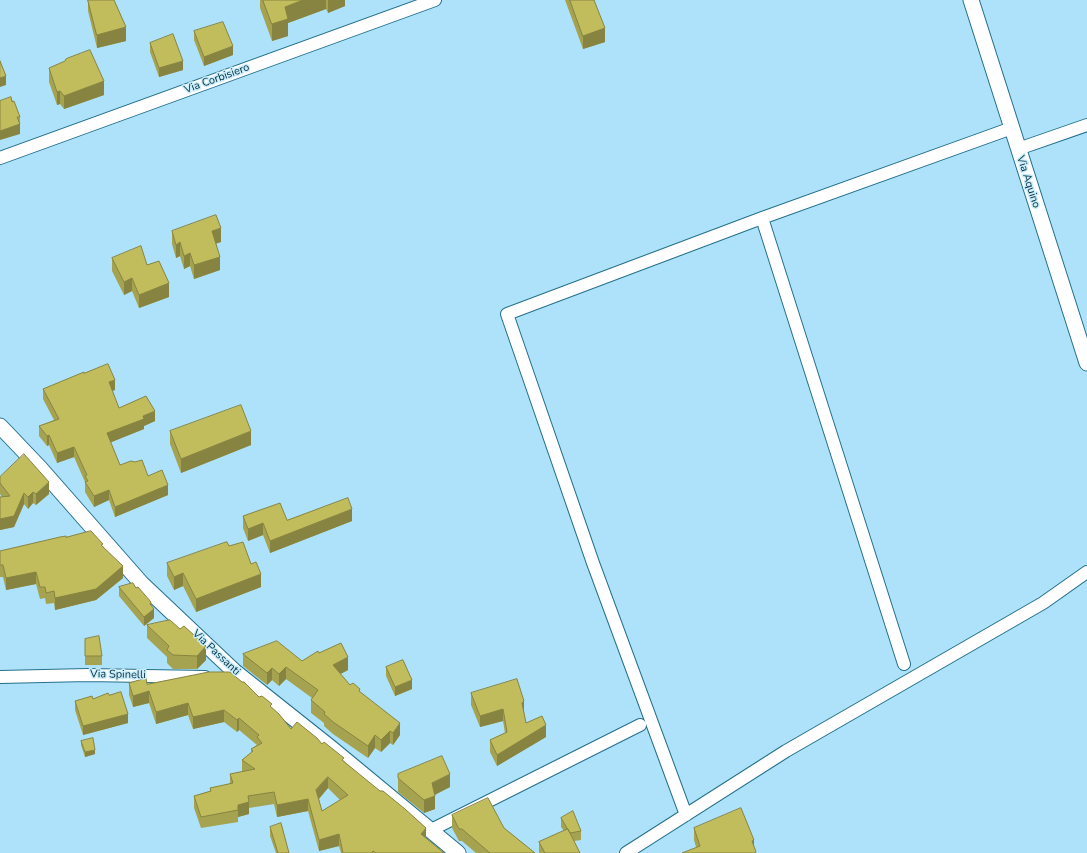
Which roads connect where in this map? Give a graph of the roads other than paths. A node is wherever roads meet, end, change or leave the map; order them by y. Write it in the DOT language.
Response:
graph roads {
  1 [pos="435,0"];
  2 [pos="971,0"];
  3 [pos="1087,125"];
  4 [pos="1012,128"];
  5 [pos="1018,149"];
  6 [pos="0,158"];
  7 [pos="762,218"];
  8 [pos="1087,363"];
  9 [pos="0,426"];
  10 [pos="1087,572"];
  11 [pos="904,664"];
  12 [pos="226,675"];
  13 [pos="0,677"];
  14 [pos="640,725"];
  15 [pos="686,815"];
  16 [pos="431,830"];
  17 [pos="458,853"];
  18 [pos="626,853"];
  1 -- 6 [label="street, Via Corbisiero"];
  2 -- 4 [label="street, Via Aquino"];
  3 -- 5 [label="street"];
  4 -- 5 [label="street, Via Aquino"];
  4 -- 7 [label="street"];
  5 -- 8 [label="street, Via Aquino"];
  7 -- 11 [label="street"];
  7 -- 15 [label="street"];
  9 -- 12 [label="street, Via Passanti"];
  10 -- 15 [label="street"];
  12 -- 13 [label="street, Via Spinelli"];
  12 -- 16 [label="street, Via Passanti"];
  14 -- 16 [label="street"];
  15 -- 18 [label="street"];
  16 -- 17 [label="street, Via Passanti"];
}
